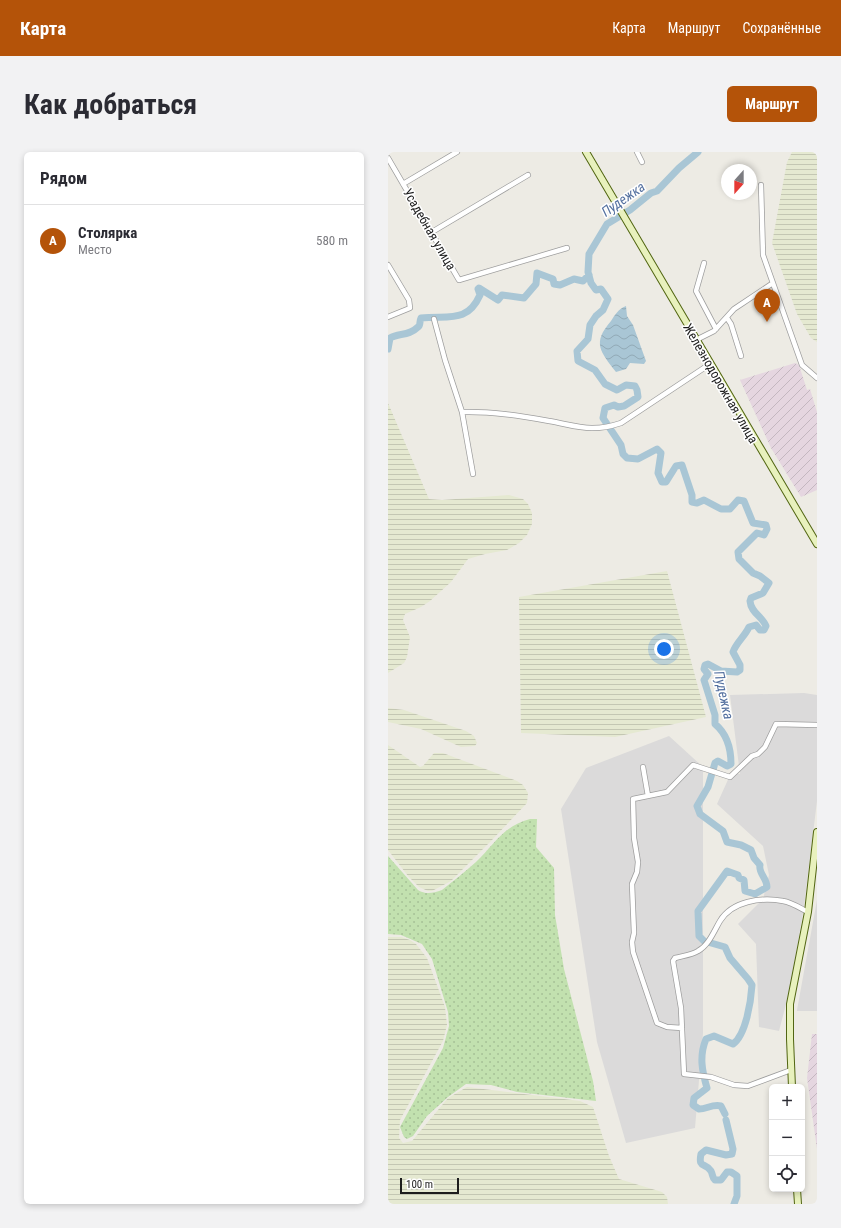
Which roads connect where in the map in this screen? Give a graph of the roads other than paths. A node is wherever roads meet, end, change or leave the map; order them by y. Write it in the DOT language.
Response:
graph roads {
  1 [pos="457,152"];
  2 [pos="586,152"];
  3 [pos="637,152"];
  4 [pos="388,158"];
  5 [pos="642,162"];
  6 [pos="528,175"];
  7 [pos="403,184"];
  8 [pos="761,185"];
  9 [pos="432,232"];
  10 [pos="568,248"];
  11 [pos="704,264"];
  12 [pos="388,265"];
  13 [pos="773,283"];
  14 [pos="388,317"];
  15 [pos="727,318"];
  16 [pos="434,320"];
  17 [pos="716,329"];
  18 [pos="696,340"];
  19 [pos="741,356"];
  20 [pos="710,364"];
  21 [pos="817,378"];
  22 [pos="462,412"];
  23 [pos="474,474"];
  24 [pos="817,544"];
  25 [pos="817,724"];
  26 [pos="643,767"];
  27 [pos="648,796"];
  28 [pos="817,832"];
  29 [pos="814,880"];
  30 [pos="808,912"];
  31 [pos="682,1028"];
  32 [pos="791,1070"];
  33 [pos="792,1084"];
  34 [pos="797,1192"];
  35 [pos="798,1204"];
  1 -- 7 [label="street"];
  2 -- 18 [label="street, Железнодорожная улица"];
  3 -- 5 [label="street"];
  4 -- 7 [label="street, Усадебная улица"];
  6 -- 9 [label="street"];
  7 -- 9 [label="street, Усадебная улица"];
  8 -- 13 [label="street"];
  9 -- 10 [label="street, Усадебная улица"];
  11 -- 17 [label="street"];
  12 -- 14 [label="street"];
  13 -- 15 [label="street"];
  13 -- 21 [label="street"];
  15 -- 17 [label="street"];
  15 -- 19 [label="street"];
  16 -- 22 [label="street"];
  17 -- 18 [label="street"];
  18 -- 20 [label="street, Железнодорожная улица"];
  20 -- 22 [label="street"];
  20 -- 24 [label="street, Железнодорожная улица"];
  22 -- 23 [label="street"];
  25 -- 27 [label="street"];
  26 -- 27 [label="street"];
  27 -- 31 [label="street"];
  28 -- 29 [label="street"];
  29 -- 30 [label="street"];
  30 -- 31 [label="street"];
  30 -- 32 [label="street"];
  31 -- 32 [label="street"];
  32 -- 33 [label="street"];
  34 -- 35 [label="street"];
}
